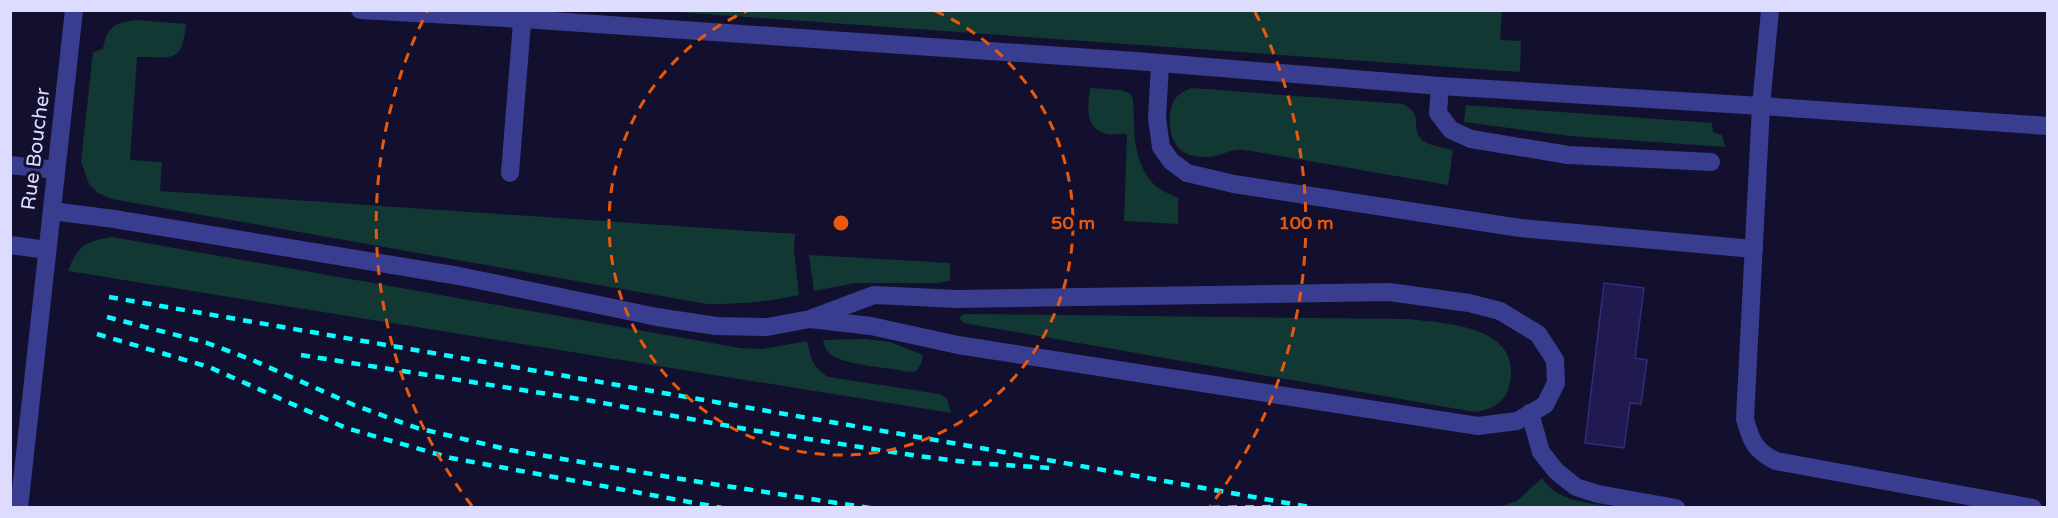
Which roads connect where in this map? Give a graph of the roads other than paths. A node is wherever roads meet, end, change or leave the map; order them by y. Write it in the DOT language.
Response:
graph roads {
  1 [pos="74,10"];
  2 [pos="360,10"];
  3 [pos="1770,10"];
  4 [pos="523,15"];
  5 [pos="1161,64"];
  6 [pos="1440,86"];
  7 [pos="1761,106"];
  8 [pos="2048,126"];
  9 [pos="1711,162"];
  10 [pos="10,165"];
  11 [pos="56,170"];
  12 [pos="510,173"];
  13 [pos="52,211"];
  14 [pos="10,245"];
  15 [pos="1754,249"];
  16 [pos="47,250"];
  17 [pos="810,319"];
  18 [pos="1530,413"];
  19 [pos="18,507"];
  20 [pos="1676,507"];
  21 [pos="2032,507"];
  1 -- 11 [label="street, Rue Boucher"];
  2 -- 4 [label="street"];
  3 -- 7 [label="street"];
  4 -- 5 [label="street"];
  4 -- 12 [label="street"];
  5 -- 6 [label="street"];
  5 -- 15 [label="street"];
  6 -- 7 [label="street"];
  6 -- 9 [label="street"];
  7 -- 8 [label="street"];
  7 -- 15 [label="street"];
  10 -- 11 [label="street"];
  11 -- 13 [label="street, Rue Boucher"];
  13 -- 16 [label="street, Rue Boucher"];
  13 -- 17 [label="street"];
  14 -- 16 [label="street"];
  15 -- 21 [label="street"];
  16 -- 19 [label="street, Rue Boucher"];
  17 -- 18 [label="street"];
  17 -- 18 [label="street"];
  18 -- 20 [label="street"];
}
